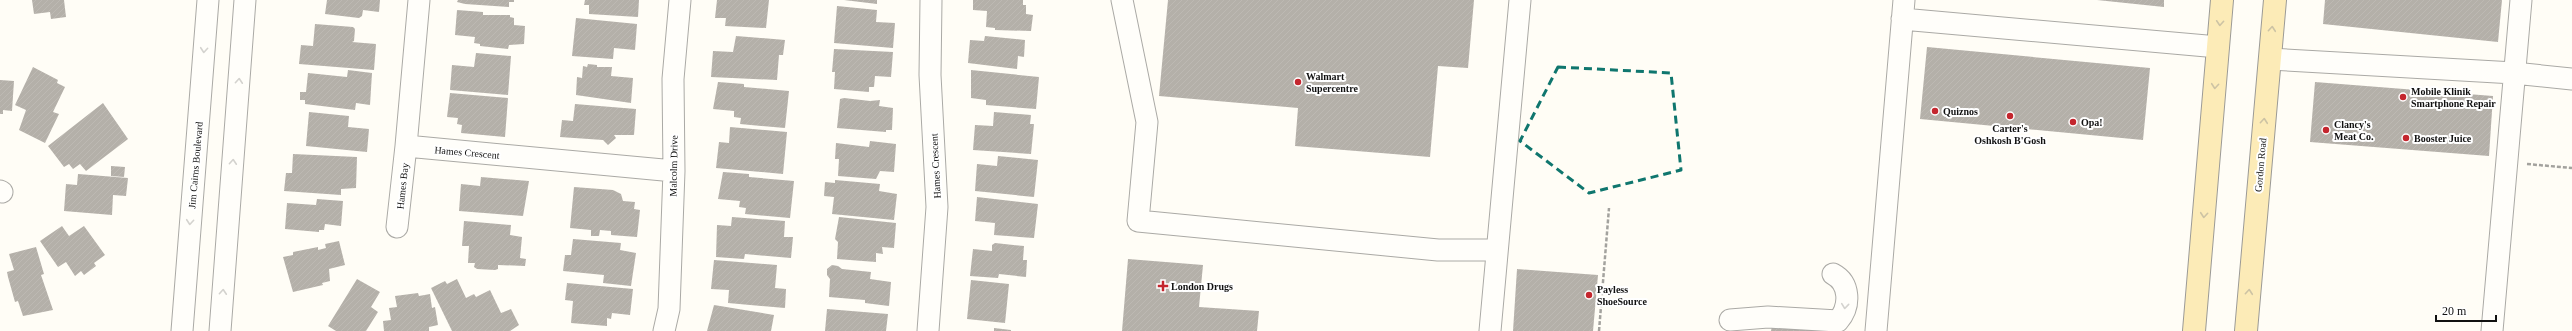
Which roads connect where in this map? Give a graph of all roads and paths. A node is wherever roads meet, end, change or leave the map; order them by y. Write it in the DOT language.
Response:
graph roads {
  1 [pos="208,0"];
  2 [pos="245,0"];
  3 [pos="419,0"];
  4 [pos="680,0"];
  5 [pos="931,0"];
  6 [pos="1122,0"];
  7 [pos="1520,0"];
  8 [pos="2222,0"];
  9 [pos="2275,0"];
  10 [pos="2521,0"];
  11 [pos="1903,9"];
  12 [pos="2218,47"];
  13 [pos="2270,59"];
  14 [pos="2514,73"];
  15 [pos="2572,79"];
  16 [pos="406,146"];
  17 [pos="2506,162"];
  18 [pos="2572,168"];
  19 [pos="674,171"];
  20 [pos="1609,208"];
  21 [pos="397,226"];
  22 [pos="1498,250"];
  23 [pos="1833,274"];
  24 [pos="1730,320"];
  25 [pos="182,331"];
  26 [pos="220,331"];
  27 [pos="664,331"];
  28 [pos="928,331"];
  29 [pos="1490,331"];
  30 [pos="1599,331"];
  31 [pos="1876,331"];
  32 [pos="2194,331"];
  33 [pos="2246,331"];
  34 [pos="2492,331"];
  1 -- 25 [label="street, Jim Cairns Boulevard, one-way"];
  26 -- 2 [label="street, one-way"];
  3 -- 16 [label="street"];
  4 -- 19 [label="street, Malcolm Drive"];
  5 -- 28 [label="street, Hames Crescent"];
  6 -- 22 [label="street"];
  7 -- 22 [label="street"];
  8 -- 12 [label="main road, one-way"];
  13 -- 9 [label="main road, Gordon Road, one-way"];
  10 -- 14 [label="street"];
  11 -- 12 [label="street"];
  11 -- 31 [label="street"];
  12 -- 32 [label="main road, one-way"];
  13 -- 14 [label="street"];
  33 -- 13 [label="main road, Gordon Road, one-way"];
  14 -- 15 [label="street"];
  14 -- 17 [label="street"];
  16 -- 19 [label="street, Hames Crescent"];
  16 -- 21 [label="street, Hames Bay"];
  17 -- 18 [label="path"];
  17 -- 34 [label="street"];
  19 -- 27 [label="street, Malcolm Drive"];
  20 -- 30 [label="path"];
  22 -- 29 [label="street"];
  23 -- 24 [label="street, one-way"];
}
